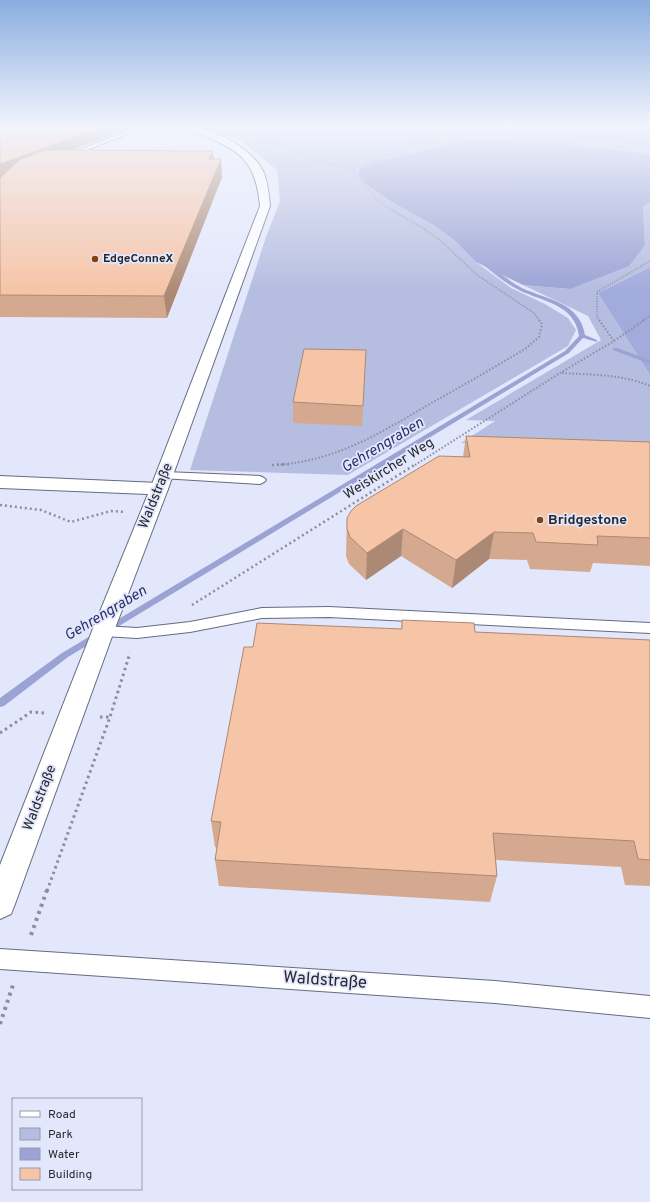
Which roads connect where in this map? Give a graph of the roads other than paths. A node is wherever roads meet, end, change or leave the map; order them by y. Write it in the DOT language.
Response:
graph roads {
  1 [pos="263,181"];
  2 [pos="260,480"];
  3 [pos="0,482"];
  4 [pos="162,482"];
  5 [pos="650,628"];
  6 [pos="113,633"];
  7 [pos="0,904"];
  8 [pos="0,959"];
  9 [pos="650,1007"];
  1 -- 4 [label="street, Waldstraße"];
  2 -- 4 [label="lane"];
  3 -- 4 [label="street"];
  4 -- 6 [label="street, Waldstraße"];
  5 -- 6 [label="lane"];
  6 -- 7 [label="street, Waldstraße"];
  8 -- 9 [label="lane, Waldstraße"];
}
